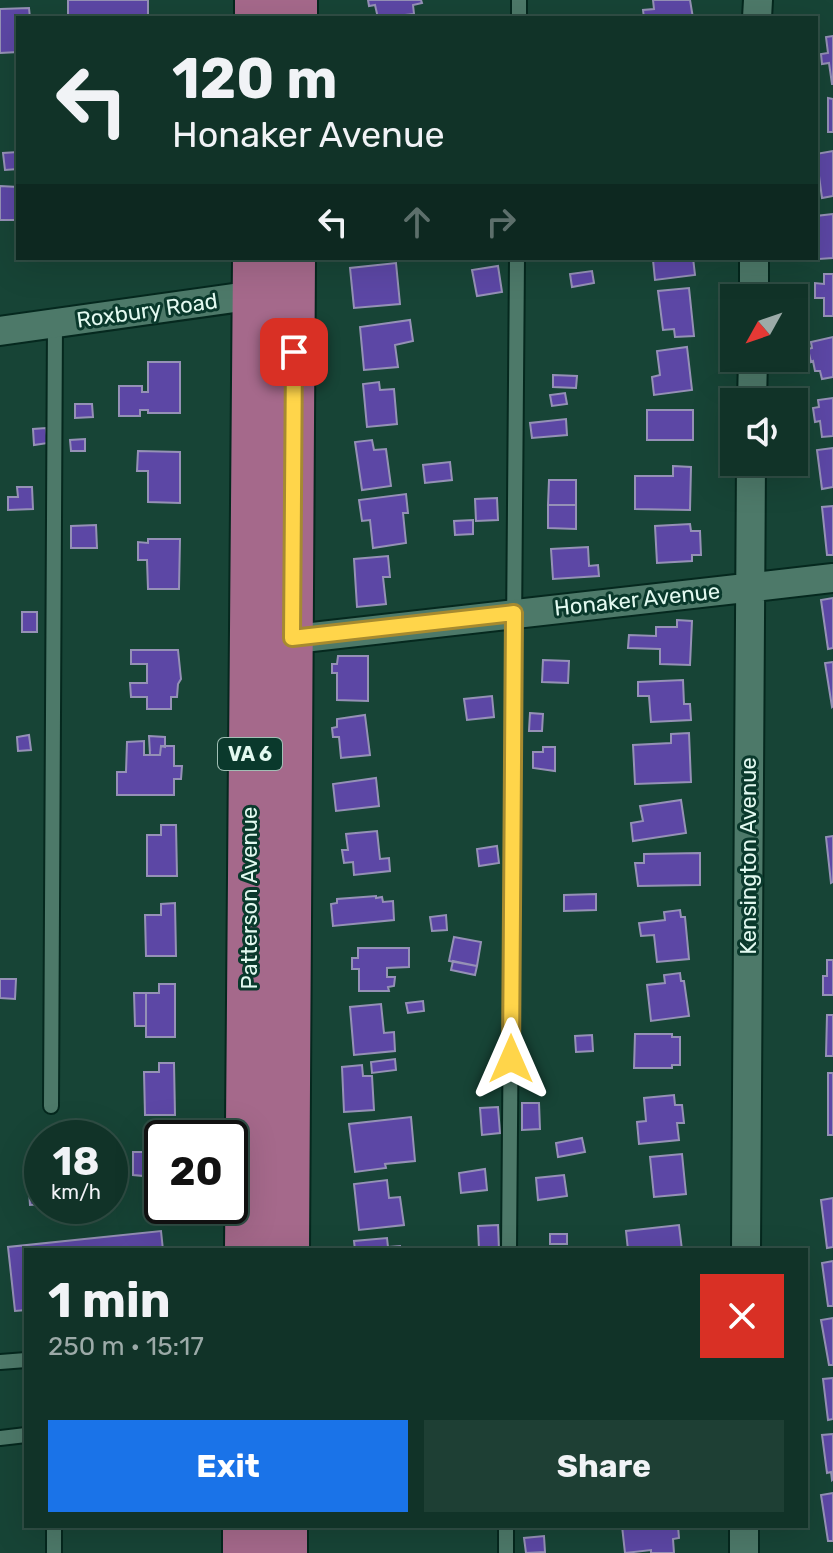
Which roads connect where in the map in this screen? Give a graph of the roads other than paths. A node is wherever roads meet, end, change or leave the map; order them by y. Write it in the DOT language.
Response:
graph roads {
  1 [pos="517,260"];
  2 [pos="754,260"];
  3 [pos="294,273"];
  4 [pos="254,277"];
  5 [pos="754,284"];
  6 [pos="55,323"];
  7 [pos="0,331"];
  8 [pos="751,476"];
  9 [pos="833,578"];
  10 [pos="750,587"];
  11 [pos="514,613"];
  12 [pos="292,638"];
  13 [pos="251,645"];
  14 [pos="51,1106"];
  15 [pos="246,1248"];
  16 [pos="288,1248"];
  17 [pos="509,1248"];
  18 [pos="746,1248"];
  19 [pos="24,1360"];
  20 [pos="0,1362"];
  21 [pos="24,1435"];
  22 [pos="0,1438"];
  23 [pos="54,1528"];
  24 [pos="244,1528"];
  25 [pos="286,1528"];
  26 [pos="506,1528"];
  27 [pos="744,1528"];
  28 [pos="54,1553"];
  29 [pos="244,1553"];
  30 [pos="286,1553"];
  31 [pos="506,1553"];
  32 [pos="744,1553"];
  1 -- 11 [label="lane"];
  2 -- 5 [label="street"];
  3 -- 4 [label="street, Roxbury Road"];
  3 -- 12 [label="main road, Patterson Avenue / VA 6"];
  4 -- 6 [label="street, Roxbury Road"];
  4 -- 13 [label="main road, Patterson Avenue / VA 6"];
  6 -- 7 [label="street, Roxbury Road"];
  6 -- 14 [label="lane"];
  8 -- 10 [label="street, Kensington Avenue"];
  9 -- 10 [label="street, Honaker Avenue"];
  10 -- 11 [label="street, Honaker Avenue"];
  10 -- 18 [label="street, Kensington Avenue"];
  11 -- 12 [label="street, Honaker Avenue"];
  11 -- 17 [label="lane"];
  12 -- 13 [label="street, Honaker Avenue"];
  12 -- 16 [label="main road, Patterson Avenue / VA 6"];
  13 -- 15 [label="main road, Patterson Avenue / VA 6"];
  19 -- 20 [label="lane"];
  21 -- 22 [label="lane"];
  23 -- 28 [label="lane"];
  24 -- 29 [label="main road"];
  25 -- 30 [label="main road"];
  26 -- 31 [label="lane"];
  27 -- 32 [label="street"];
}
